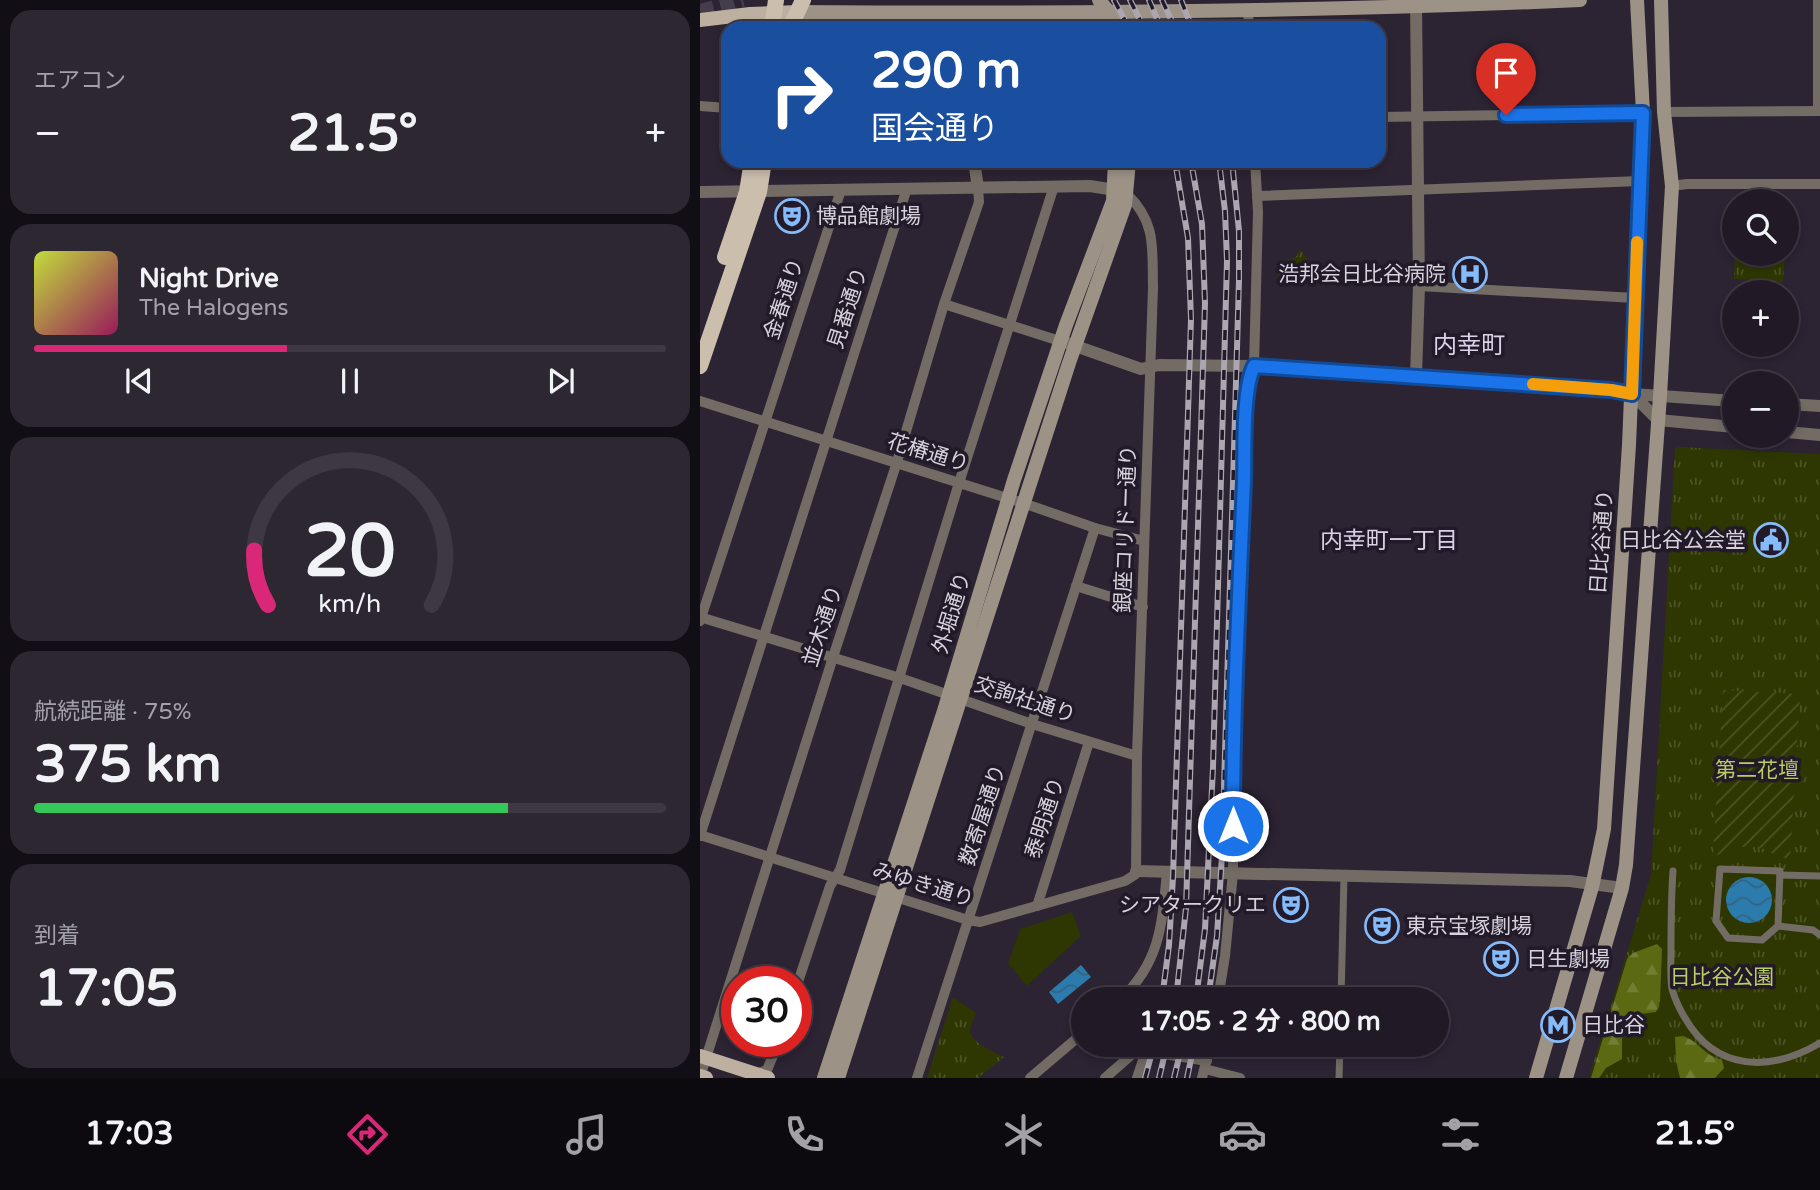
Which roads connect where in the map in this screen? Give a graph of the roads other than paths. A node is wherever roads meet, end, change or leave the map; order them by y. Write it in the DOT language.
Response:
graph roads {
  1 [pos="1099,0"];
  2 [pos="1580,0"];
  3 [pos="1637,0"];
  4 [pos="1661,0"];
  5 [pos="1818,0"];
  6 [pos="1416,4"];
  7 [pos="1248,5"];
  8 [pos="800,6"];
  9 [pos="967,12"];
  10 [pos="1109,12"];
  11 [pos="774,13"];
  12 [pos="700,20"];
  13 [pos="967,21"];
  14 [pos="1110,21"];
  15 [pos="1116,21"];
  16 [pos="700,106"];
  17 [pos="721,108"];
  18 [pos="1819,111"];
  19 [pos="1664,112"];
  20 [pos="1643,113"];
  21 [pos="1418,116"];
  22 [pos="1386,117"];
  23 [pos="752,168"];
  24 [pos="762,168"];
  25 [pos="975,168"];
  26 [pos="1116,168"];
  27 [pos="1127,168"];
  28 [pos="1255,168"];
  29 [pos="1640,181"];
  30 [pos="1820,184"];
  31 [pos="1054,186"];
  32 [pos="1672,186"];
  33 [pos="907,188"];
  34 [pos="978,188"];
  35 [pos="1418,189"];
  36 [pos="841,190"];
  37 [pos="1121,191"];
  38 [pos="700,192"];
  39 [pos="753,192"];
  40 [pos="1256,195"];
  41 [pos="1419,286"];
  42 [pos="1634,298"];
  43 [pos="944,304"];
  44 [pos="1010,326"];
  45 [pos="700,336"];
  46 [pos="1067,344"];
  47 [pos="700,366"];
  48 [pos="1254,366"];
  49 [pos="1150,367"];
  50 [pos="1416,376"];
  51 [pos="1632,394"];
  52 [pos="1660,396"];
  53 [pos="1722,400"];
  54 [pos="700,401"];
  55 [pos="1799,405"];
  56 [pos="1820,406"];
  57 [pos="764,421"];
  58 [pos="1658,421"];
  59 [pos="1722,426"];
  60 [pos="1799,433"];
  61 [pos="1820,435"];
  62 [pos="826,440"];
  63 [pos="896,464"];
  64 [pos="959,483"];
  65 [pos="1016,501"];
  66 [pos="1095,528"];
  67 [pos="1144,541"];
  68 [pos="1076,586"];
  69 [pos="1143,607"];
  70 [pos="700,619"];
  71 [pos="763,636"];
  72 [pos="832,659"];
  73 [pos="900,678"];
  74 [pos="955,697"];
  75 [pos="1032,724"];
  76 [pos="1089,742"];
  77 [pos="1137,756"];
  78 [pos="700,835"];
  79 [pos="770,857"];
  80 [pos="1673,871"];
  81 [pos="1136,872"];
  82 [pos="1167,872"];
  83 [pos="1233,873"];
  84 [pos="1780,875"];
  85 [pos="1344,876"];
  86 [pos="1820,876"];
  87 [pos="835,878"];
  88 [pos="1592,884"];
  89 [pos="1622,888"];
  90 [pos="890,897"];
  91 [pos="1037,905"];
  92 [pos="968,920"];
  93 [pos="1778,926"];
  94 [pos="1820,935"];
  95 [pos="803,966"];
  96 [pos="1131,987"];
  97 [pos="1220,987"];
  98 [pos="1341,987"];
  99 [pos="1071,1043"];
  100 [pos="1820,1043"];
  101 [pos="703,1057"];
  102 [pos="772,1057"];
  103 [pos="1128,1057"];
  104 [pos="1142,1057"];
  105 [pos="1164,1057"];
  106 [pos="1340,1057"];
  107 [pos="1205,1069"];
  108 [pos="762,1076"];
  109 [pos="700,1077"];
  110 [pos="706,1078"];
  111 [pos="824,1078"];
  112 [pos="838,1078"];
  113 [pos="917,1078"];
  114 [pos="1030,1078"];
  115 [pos="1105,1078"];
  116 [pos="1137,1078"];
  117 [pos="1240,1078"];
  118 [pos="1339,1078"];
  119 [pos="1535,1078"];
  120 [pos="1566,1078"];
  1 -- 10 [label="main road"];
  2 -- 6 [label="main road"];
  3 -- 20 [label="main road, 日比谷通り"];
  4 -- 19 [label="main road"];
  5 -- 18 [label="street"];
  6 -- 7 [label="main road"];
  6 -- 21 [label="street"];
  7 -- 10 [label="main road"];
  8 -- 9 [label="main road"];
  8 -- 11 [label="main road"];
  9 -- 10 [label="main road"];
  9 -- 13 [label="street"];
  10 -- 14 [label="main road"];
  10 -- 15 [label="main road"];
  11 -- 12 [label="main road"];
  16 -- 17 [label="street"];
  18 -- 19 [label="street"];
  19 -- 32 [label="main road"];
  20 -- 21 [label="street"];
  20 -- 29 [label="main road, 日比谷通り"];
  21 -- 22 [label="street"];
  21 -- 35 [label="street"];
  23 -- 39 [label="highway"];
  24 -- 39 [label="highway"];
  25 -- 34 [label="street"];
  26 -- 37 [label="main road, 外堀通り"];
  27 -- 37 [label="main road, 外堀通り"];
  28 -- 40 [label="street"];
  29 -- 35 [label="street"];
  29 -- 42 [label="main road, 日比谷通り"];
  30 -- 32 [label="street"];
  31 -- 34 [label="street"];
  31 -- 37 [label="street"];
  31 -- 44 [label="street"];
  32 -- 52 [label="main road"];
  33 -- 34 [label="street"];
  33 -- 36 [label="street"];
  33 -- 62 [label="street, 見番通り"];
  34 -- 43 [label="street, 並木通り"];
  35 -- 40 [label="street"];
  35 -- 41 [label="street"];
  36 -- 39 [label="street"];
  36 -- 57 [label="street, 金春通り"];
  37 -- 46 [label="main road, 外堀通り"];
  37 -- 49 [label="street, 銀座コリドー通り"];
  38 -- 39 [label="street"];
  39 -- 45 [label="highway"];
  39 -- 47 [label="highway"];
  40 -- 48 [label="street"];
  41 -- 42 [label="street"];
  41 -- 50 [label="street"];
  42 -- 51 [label="main road, 日比谷通り"];
  43 -- 44 [label="street"];
  43 -- 63 [label="street, 並木通り"];
  44 -- 46 [label="street"];
  44 -- 64 [label="street"];
  46 -- 49 [label="street"];
  46 -- 65 [label="main road, 外堀通り"];
  48 -- 49 [label="street"];
  48 -- 50 [label="street"];
  48 -- 83 [label="street"];
  49 -- 67 [label="street, 銀座コリドー通り"];
  50 -- 51 [label="street"];
  51 -- 52 [label="street"];
  51 -- 58 [label="street"];
  51 -- 88 [label="main road, 日比谷通り"];
  52 -- 53 [label="street"];
  52 -- 58 [label="main road"];
  54 -- 57 [label="street, 花椿通り"];
  55 -- 56 [label="street"];
  57 -- 62 [label="street, 花椿通り"];
  57 -- 70 [label="street, 金春通り"];
  58 -- 59 [label="street"];
  58 -- 89 [label="main road"];
  60 -- 61 [label="street"];
  62 -- 63 [label="street, 花椿通り"];
  62 -- 71 [label="street, 見番通り"];
  63 -- 64 [label="street, 花椿通り"];
  63 -- 72 [label="street, 並木通り"];
  64 -- 65 [label="street, 花椿通り"];
  64 -- 73 [label="street"];
  65 -- 66 [label="street, 花椿通り"];
  65 -- 74 [label="main road, 外堀通り"];
  66 -- 67 [label="street, 花椿通り"];
  66 -- 68 [label="street, 数寄屋通り"];
  67 -- 69 [label="street, 銀座コリドー通り"];
  68 -- 69 [label="street"];
  68 -- 75 [label="street, 数寄屋通り"];
  69 -- 77 [label="street, 銀座コリドー通り"];
  70 -- 71 [label="street, 交詢社通り"];
  71 -- 72 [label="street, 交詢社通り"];
  71 -- 78 [label="street, 見番通り"];
  72 -- 73 [label="street, 交詢社通り"];
  72 -- 79 [label="street, 並木通り"];
  73 -- 74 [label="street, 交詢社通り"];
  73 -- 87 [label="street"];
  74 -- 75 [label="street, 交詢社通り"];
  74 -- 90 [label="main road, 外堀通り"];
  75 -- 76 [label="street, 交詢社通り"];
  75 -- 92 [label="street, 数寄屋通り"];
  76 -- 77 [label="street, 交詢社通り"];
  76 -- 91 [label="street, 泰明通り"];
  77 -- 81 [label="street, 銀座コリドー通り"];
  78 -- 79 [label="street, みゆき通り"];
  79 -- 87 [label="street, みゆき通り"];
  79 -- 101 [label="street, 並木通り"];
  80 -- 100 [label="street"];
  81 -- 82 [label="street"];
  81 -- 91 [label="street, みゆき通り"];
  82 -- 83 [label="street"];
  82 -- 96 [label="street"];
  83 -- 85 [label="street"];
  83 -- 97 [label="street"];
  84 -- 86 [label="street"];
  84 -- 93 [label="street"];
  84 -- 93 [label="street"];
  85 -- 88 [label="street"];
  85 -- 98 [label="street"];
  87 -- 90 [label="street, みゆき通り"];
  87 -- 95 [label="street"];
  88 -- 89 [label="street"];
  88 -- 119 [label="main road, 日比谷通り"];
  89 -- 120 [label="main road"];
  90 -- 92 [label="street, みゆき通り"];
  90 -- 111 [label="main road, 外堀通り"];
  90 -- 112 [label="main road, 外堀通り"];
  91 -- 92 [label="street, みゆき通り"];
  92 -- 113 [label="street, 数寄屋通り"];
  93 -- 94 [label="street"];
  99 -- 114 [label="street"];
  101 -- 108 [label="main road"];
  101 -- 109 [label="street, 並木通り"];
  102 -- 108 [label="street"];
  103 -- 115 [label="street"];
  104 -- 116 [label="street"];
  105 -- 107 [label="street"];
  106 -- 118 [label="street"];
  107 -- 117 [label="street"];
  109 -- 110 [label="main road"];
}
